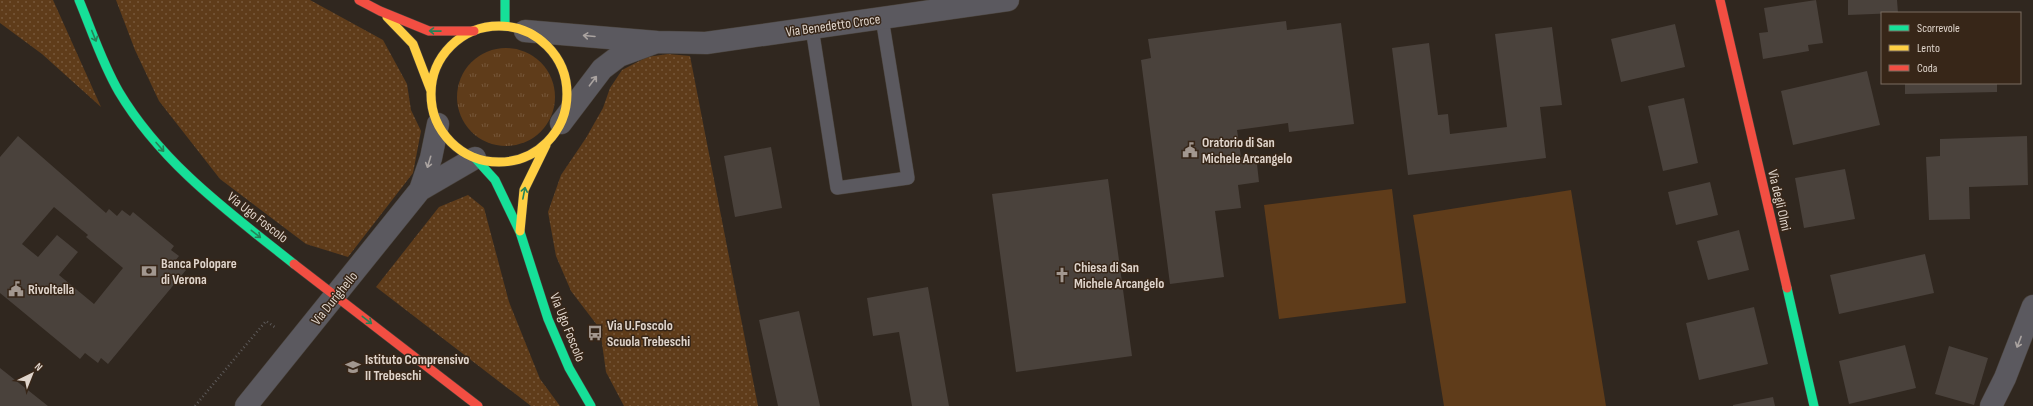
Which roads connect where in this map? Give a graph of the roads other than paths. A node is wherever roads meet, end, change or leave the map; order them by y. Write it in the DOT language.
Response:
graph roads {
  1 [pos="79,0"];
  2 [pos="359,0"];
  3 [pos="505,0"];
  4 [pos="1008,0"];
  5 [pos="1720,0"];
  6 [pos="380,11"];
  7 [pos="882,18"];
  8 [pos="515,28"];
  9 [pos="812,28"];
  10 [pos="474,31"];
  11 [pos="657,42"];
  12 [pos="431,91"];
  13 [pos="561,123"];
  14 [pos="438,124"];
  15 [pos="546,145"];
  16 [pos="475,158"];
  17 [pos="420,190"];
  18 [pos="520,232"];
  19 [pos="336,296"];
  20 [pos="2033,306"];
  21 [pos="246,406"];
  22 [pos="478,406"];
  23 [pos="591,406"];
  24 [pos="1814,406"];
  25 [pos="1991,406"];
  1 -- 19 [label="street, Via Ugo Foscolo, one-way"];
  2 -- 6 [label="street"];
  3 -- 8 [label="street"];
  4 -- 7 [label="street, Via Benedetto Croce"];
  5 -- 24 [label="street, Via degli Olmi"];
  10 -- 6 [label="street, one-way"];
  6 -- 12 [label="street"];
  7 -- 9 [label="street, Via Benedetto Croce"];
  7 -- 9 [label="lane"];
  8 -- 10 [label="street"];
  11 -- 8 [label="street, Via Benedetto Croce, one-way"];
  8 -- 13 [label="street"];
  9 -- 11 [label="street, Via Benedetto Croce"];
  10 -- 12 [label="street"];
  13 -- 11 [label="street, Via Benedetto Croce, one-way"];
  12 -- 14 [label="street"];
  13 -- 15 [label="street"];
  14 -- 16 [label="street"];
  14 -- 17 [label="street, Via Durighello, one-way"];
  15 -- 16 [label="street"];
  18 -- 15 [label="street, Via Ugo Foscolo, one-way"];
  16 -- 17 [label="street, Via Durighello"];
  16 -- 18 [label="street, Via Ugo Foscolo"];
  17 -- 19 [label="street, Via Durighello"];
  18 -- 23 [label="street, Via Ugo Foscolo"];
  19 -- 21 [label="street, Via Durighello"];
  19 -- 22 [label="street, Via Ugo Foscolo, one-way"];
  20 -- 25 [label="street, one-way"];
}
